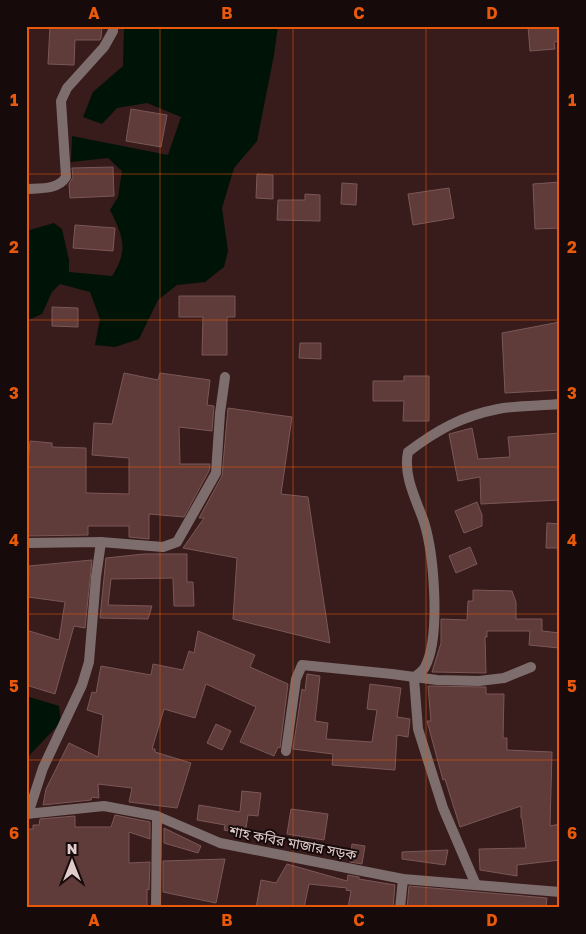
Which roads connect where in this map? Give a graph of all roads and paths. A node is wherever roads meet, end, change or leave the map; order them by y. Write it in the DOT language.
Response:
graph roads {
  1 [pos="113,26"];
  2 [pos="26,189"];
  3 [pos="225,377"];
  4 [pos="560,404"];
  5 [pos="101,542"];
  6 [pos="26,543"];
  7 [pos="531,667"];
  8 [pos="414,678"];
  9 [pos="286,751"];
  10 [pos="27,814"];
  11 [pos="157,816"];
  12 [pos="403,879"];
  13 [pos="476,885"];
  14 [pos="560,892"];
  15 [pos="156,908"];
  16 [pos="400,908"];
  1 -- 2 [label="street"];
  3 -- 5 [label="street"];
  4 -- 8 [label="street"];
  5 -- 6 [label="street"];
  5 -- 10 [label="street"];
  7 -- 8 [label="street"];
  8 -- 9 [label="street"];
  8 -- 13 [label="street"];
  10 -- 11 [label="street, শাহ কবির মাজার সড়ক"];
  11 -- 12 [label="street, শাহ কবির মাজার সড়ক"];
  11 -- 15 [label="street"];
  12 -- 13 [label="street, শাহ কবির মাজার সড়ক"];
  12 -- 16 [label="street"];
  13 -- 14 [label="street, শাহ কবির মাজার সড়ক"];
}
